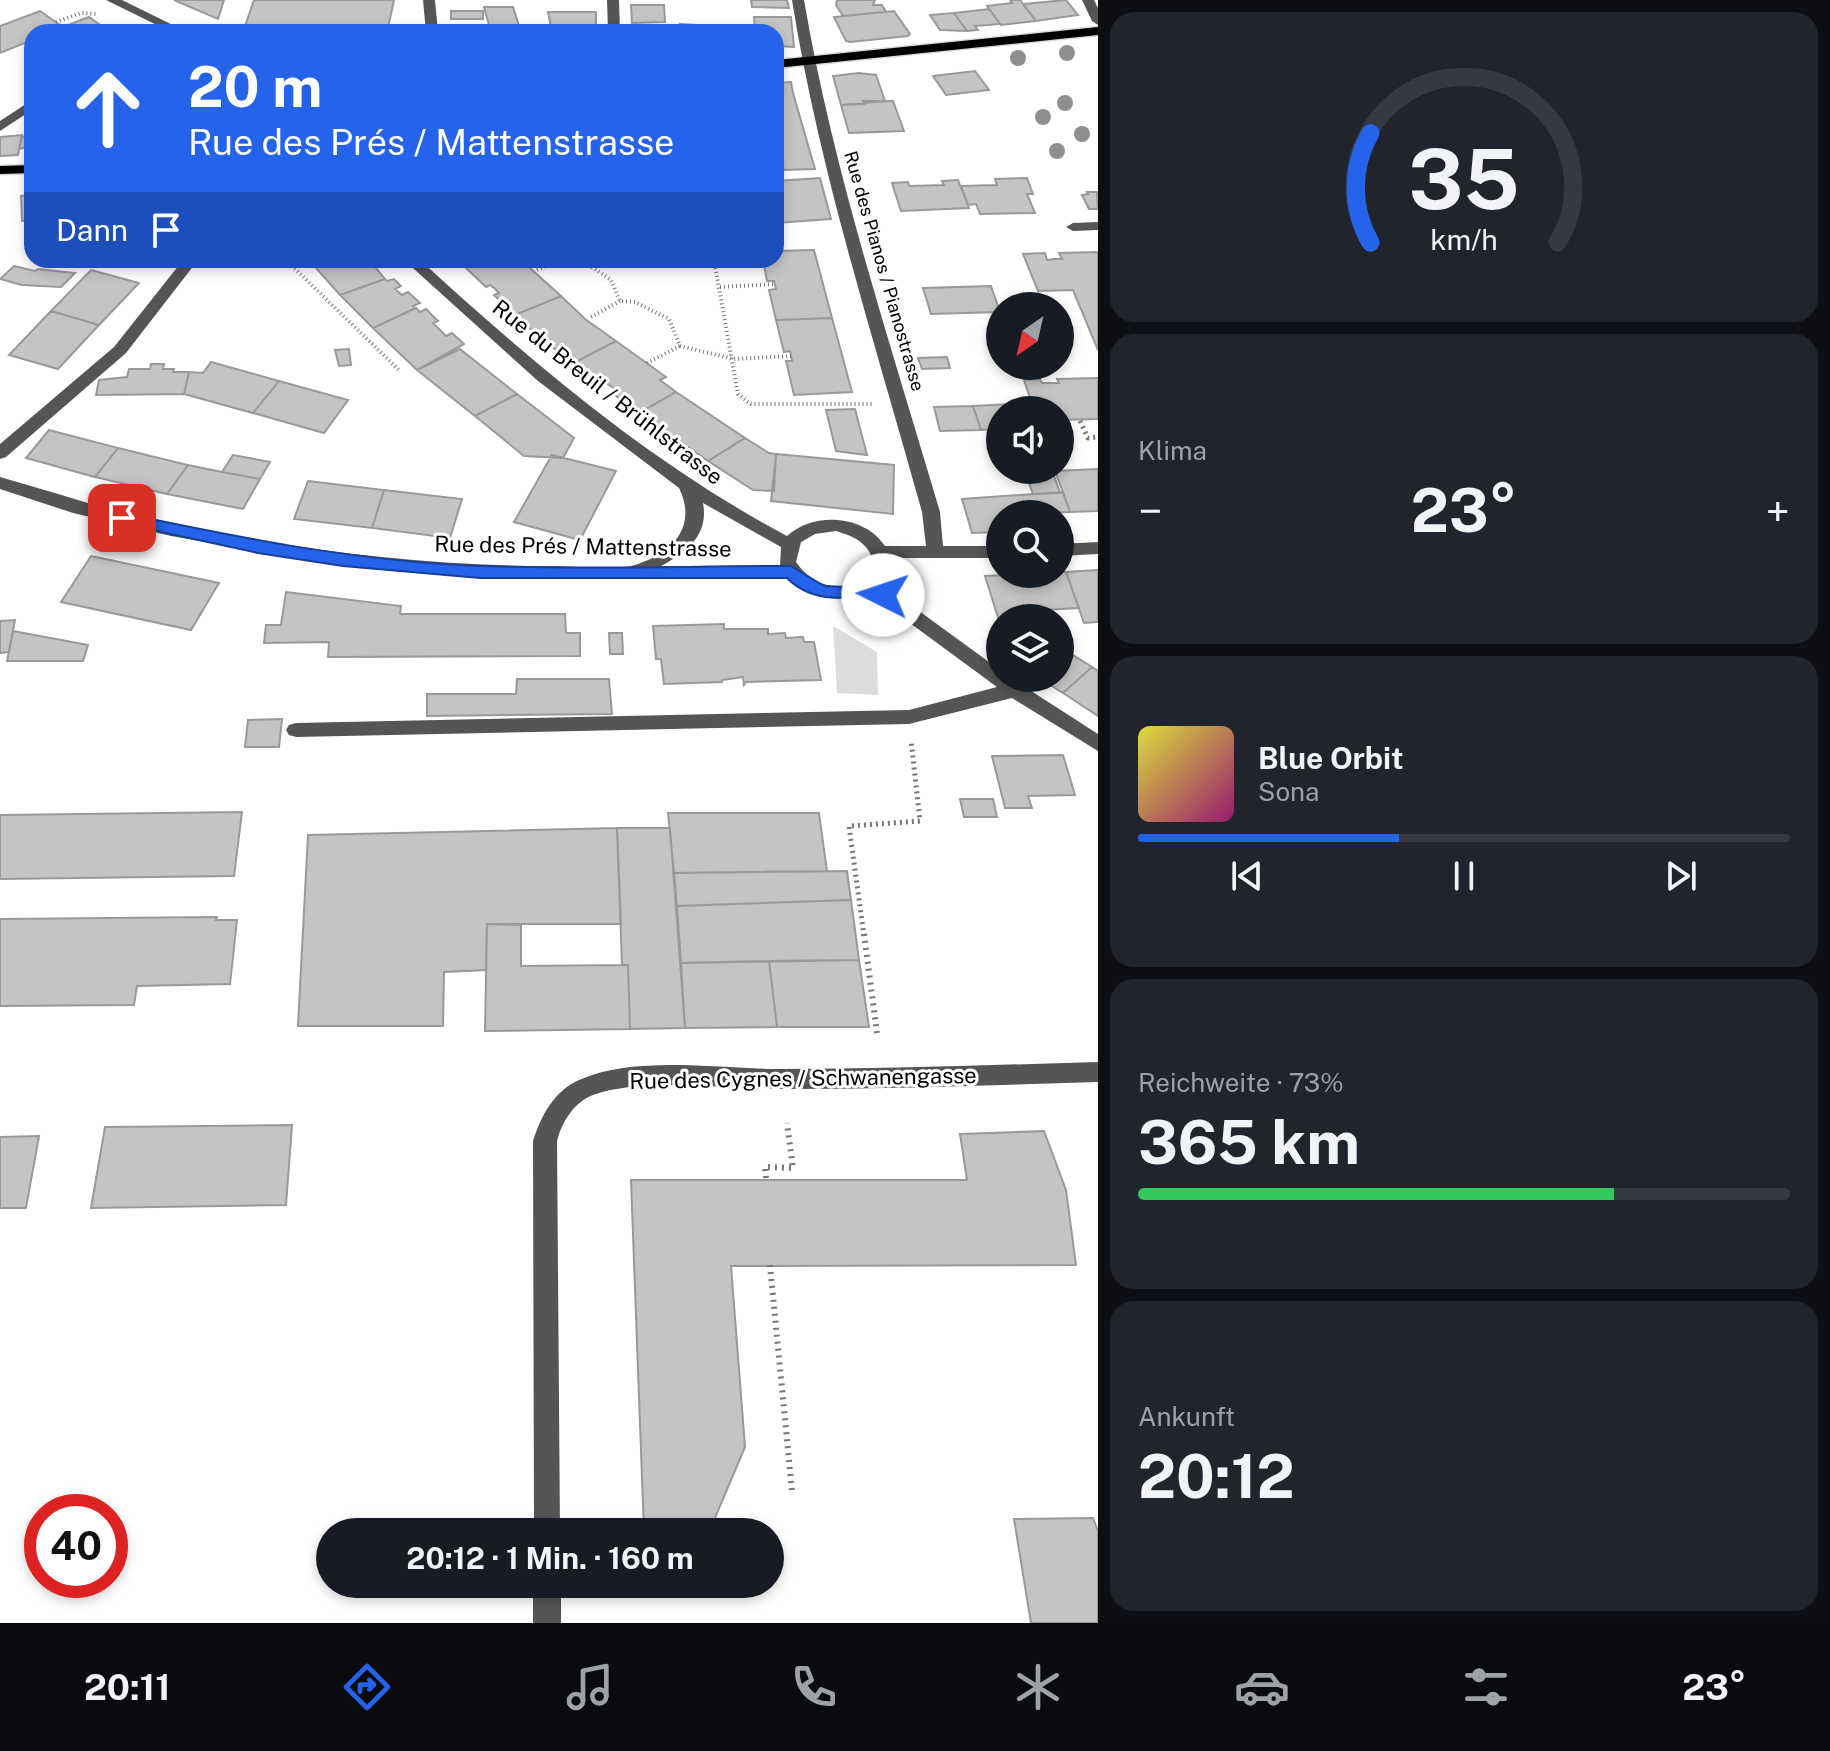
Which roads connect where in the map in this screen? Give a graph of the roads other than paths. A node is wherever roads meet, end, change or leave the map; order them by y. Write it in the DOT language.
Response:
graph roads {
  1 [pos="112,0"];
  2 [pos="429,0"];
  3 [pos="613,0"];
  4 [pos="798,0"];
  5 [pos="1088,0"];
  6 [pos="1098,21"];
  7 [pos="164,24"];
  8 [pos="431,24"];
  9 [pos="614,24"];
  10 [pos="1098,31"];
  11 [pos="806,61"];
  12 [pos="784,63"];
  13 [pos="24,110"];
  14 [pos="0,127"];
  15 [pos="24,169"];
  16 [pos="0,170"];
  17 [pos="1098,226"];
  18 [pos="1073,227"];
  19 [pos="185,268"];
  20 [pos="420,268"];
  21 [pos="0,453"];
  22 [pos="0,483"];
  23 [pos="686,485"];
  24 [pos="789,544"];
  25 [pos="1098,548"];
  26 [pos="1074,549"];
  27 [pos="935,551"];
  28 [pos="881,552"];
  29 [pos="986,552"];
  30 [pos="633,571"];
  31 [pos="791,572"];
  32 [pos="871,585"];
  33 [pos="986,669"];
  34 [pos="1006,692"];
  35 [pos="1017,692"];
  36 [pos="296,730"];
  37 [pos="1098,744"];
  38 [pos="1098,1072"];
  39 [pos="547,1518"];
  40 [pos="547,1598"];
  41 [pos="547,1623"];
  1 -- 7 [label="street"];
  2 -- 8 [label="street"];
  3 -- 9 [label="street"];
  4 -- 11 [label="street, Rue des Pianos / Pianostrasse"];
  5 -- 6 [label="street"];
  10 -- 11 [label="main road"];
  11 -- 12 [label="main road"];
  11 -- 27 [label="street, Rue des Pianos / Pianostrasse"];
  13 -- 14 [label="street"];
  15 -- 16 [label="main road"];
  17 -- 18 [label="street"];
  19 -- 21 [label="street"];
  20 -- 23 [label="street, Rue du Breuil / Brühlstrasse"];
  22 -- 30 [label="street, Rue des Prés / Mattenstrasse"];
  23 -- 24 [label="street, Rue du Breuil / Brühlstrasse"];
  23 -- 30 [label="street"];
  24 -- 28 [label="street"];
  24 -- 31 [label="street"];
  25 -- 26 [label="street"];
  27 -- 28 [label="street"];
  27 -- 29 [label="street"];
  28 -- 32 [label="street"];
  30 -- 31 [label="street, Rue des Prés / Mattenstrasse"];
  31 -- 32 [label="street"];
  32 -- 33 [label="street"];
  34 -- 36 [label="street"];
  35 -- 37 [label="street"];
  38 -- 39 [label="street, Rue des Cygnes / Schwanengasse"];
  40 -- 41 [label="street"];
}
